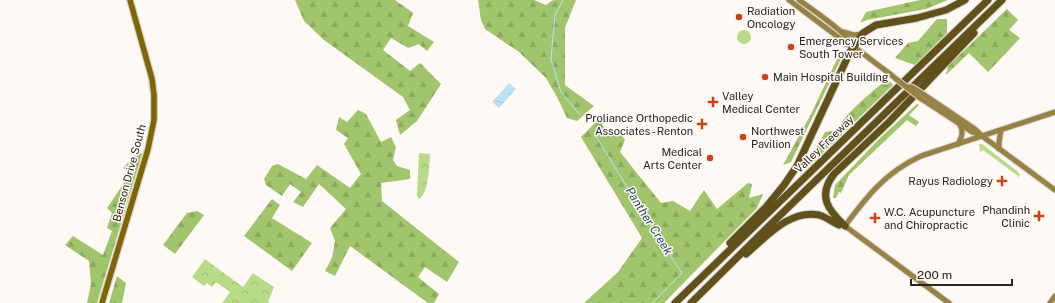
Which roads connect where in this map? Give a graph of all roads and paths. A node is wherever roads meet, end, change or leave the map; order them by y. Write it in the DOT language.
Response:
graph roads {
  1 [pos="130,0"];
  2 [pos="789,0"];
  3 [pos="799,0"];
  4 [pos="965,0"];
  5 [pos="988,0"];
  6 [pos="992,0"];
  7 [pos="1002,0"];
  8 [pos="1008,0"];
  9 [pos="838,30"];
  10 [pos="863,33"];
  11 [pos="854,46"];
  12 [pos="921,96"];
  13 [pos="1055,112"];
  14 [pos="960,124"];
  15 [pos="1001,130"];
  16 [pos="982,136"];
  17 [pos="958,144"];
  18 [pos="999,149"];
  19 [pos="1055,190"];
  20 [pos="845,226"];
  21 [pos="697,282"];
  22 [pos="1055,296"];
  23 [pos="102,303"];
  24 [pos="675,303"];
  25 [pos="680,303"];
  26 [pos="692,303"];
  27 [pos="949,303"];
  28 [pos="1050,303"];
  1 -- 23 [label="main road, Benson Drive South"];
  2 -- 11 [label="main road"];
  3 -- 9 [label="main road"];
  4 -- 10 [label="highway"];
  5 -- 21 [label="highway, Valley Freeway"];
  6 -- 25 [label="highway"];
  7 -- 26 [label="highway, Valley Freeway"];
  8 -- 20 [label="highway"];
  9 -- 10 [label="main road"];
  9 -- 11 [label="main road"];
  10 -- 11 [label="highway"];
  11 -- 12 [label="main road, bridge"];
  11 -- 21 [label="highway"];
  12 -- 14 [label="main road"];
  12 -- 16 [label="main road"];
  13 -- 15 [label="main road"];
  14 -- 16 [label="main road"];
  14 -- 17 [label="main road"];
  15 -- 16 [label="main road"];
  15 -- 18 [label="main road"];
  16 -- 17 [label="main road"];
  16 -- 18 [label="main road"];
  17 -- 20 [label="main road"];
  18 -- 19 [label="main road"];
  20 -- 26 [label="highway"];
  20 -- 27 [label="main road"];
  21 -- 24 [label="highway, Valley Freeway"];
  22 -- 28 [label="main road"];
}
